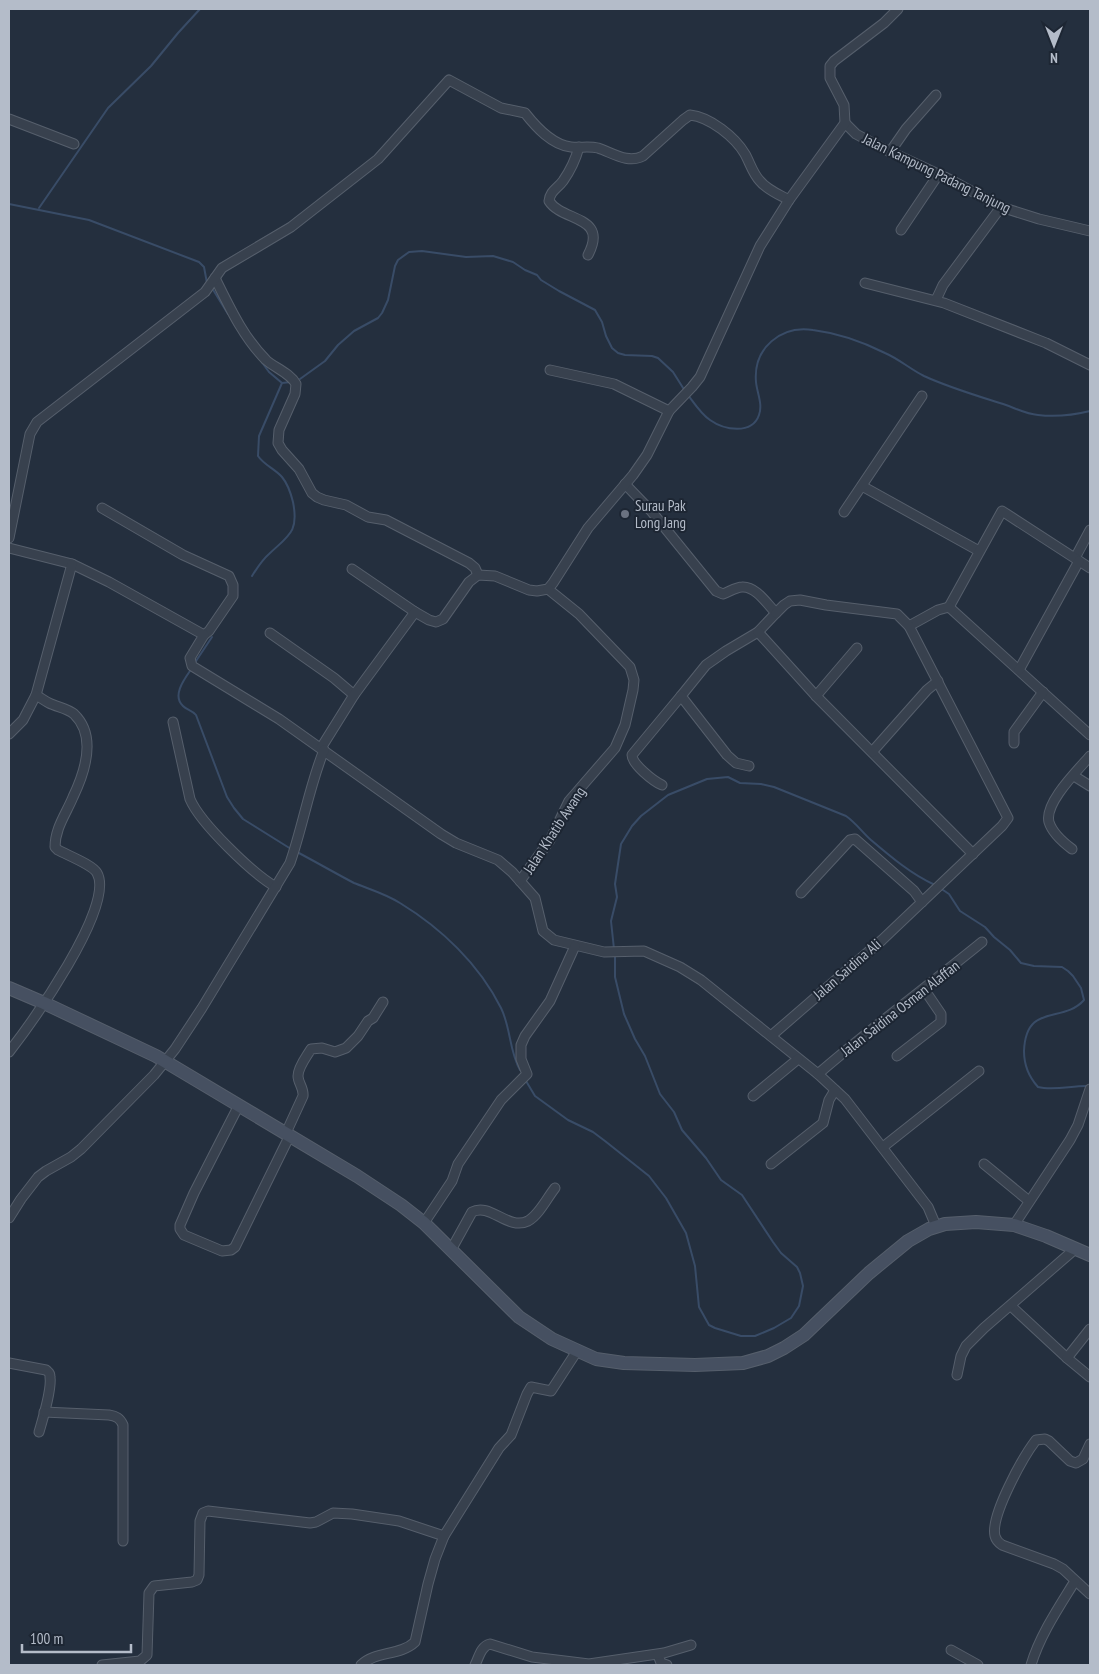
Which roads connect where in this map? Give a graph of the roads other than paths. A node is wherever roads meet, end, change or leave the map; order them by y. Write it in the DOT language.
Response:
graph roads {
  1 [pos="898,9"];
  2 [pos="936,95"];
  3 [pos="9,119"];
  4 [pos="845,123"];
  5 [pos="856,134"];
  6 [pos="834,137"];
  7 [pos="74,144"];
  8 [pos="580,147"];
  9 [pos="890,152"];
  10 [pos="938,175"];
  11 [pos="790,200"];
  12 [pos="1001,207"];
  13 [pos="901,230"];
  14 [pos="1090,231"];
  15 [pos="588,256"];
  16 [pos="213,280"];
  17 [pos="866,283"];
  18 [pos="936,300"];
  19 [pos="1090,365"];
  20 [pos="550,370"];
  21 [pos="922,396"];
  22 [pos="669,411"];
  23 [pos="625,484"];
  24 [pos="862,486"];
  25 [pos="102,508"];
  26 [pos="844,512"];
  27 [pos="1090,530"];
  28 [pos="9,538"];
  29 [pos="9,548"];
  30 [pos="979,551"];
  31 [pos="1077,560"];
  32 [pos="72,564"];
  33 [pos="1090,568"];
  34 [pos="352,569"];
  35 [pos="478,575"];
  36 [pos="548,589"];
  37 [pos="949,607"];
  38 [pos="415,612"];
  39 [pos="776,613"];
  40 [pos="909,626"];
  41 [pos="758,632"];
  42 [pos="270,633"];
  43 [pos="204,635"];
  44 [pos="857,648"];
  45 [pos="1019,670"];
  46 [pos="938,681"];
  47 [pos="1043,692"];
  48 [pos="36,695"];
  49 [pos="354,695"];
  50 [pos="681,696"];
  51 [pos="816,696"];
  52 [pos="173,722"];
  53 [pos="9,734"];
  54 [pos="1090,735"];
  55 [pos="1014,743"];
  56 [pos="322,749"];
  57 [pos="872,752"];
  58 [pos="1090,756"];
  59 [pos="749,766"];
  60 [pos="1074,776"];
  61 [pos="662,785"];
  62 [pos="1090,786"];
  63 [pos="1072,849"];
  64 [pos="973,854"];
  65 [pos="520,881"];
  66 [pos="276,887"];
  67 [pos="801,893"];
  68 [pos="922,902"];
  69 [pos="982,942"];
  70 [pos="575,946"];
  71 [pos="9,988"];
  72 [pos="924,989"];
  73 [pos="383,1002"];
  74 [pos="44,1003"];
  75 [pos="772,1036"];
  76 [pos="9,1052"];
  77 [pos="898,1056"];
  78 [pos="798,1059"];
  79 [pos="166,1061"];
  80 [pos="978,1071"];
  81 [pos="818,1074"];
  82 [pos="1090,1089"];
  83 [pos="835,1090"];
  84 [pos="753,1096"];
  85 [pos="239,1105"];
  86 [pos="288,1134"];
  87 [pos="883,1146"];
  88 [pos="771,1164"];
  89 [pos="984,1164"];
  90 [pos="555,1188"];
  91 [pos="1029,1201"];
  92 [pos="9,1218"];
  93 [pos="424,1223"];
  94 [pos="1014,1225"];
  95 [pos="936,1226"];
  96 [pos="1075,1249"];
  97 [pos="452,1250"];
  98 [pos="1090,1255"];
  99 [pos="1011,1306"];
  100 [pos="1090,1329"];
  101 [pos="577,1351"];
  102 [pos="1067,1358"];
  103 [pos="9,1362"];
  104 [pos="957,1375"];
  105 [pos="1090,1377"];
  106 [pos="44,1412"];
  107 [pos="39,1432"];
  108 [pos="1090,1444"];
  109 [pos="444,1536"];
  110 [pos="123,1540"];
  111 [pos="1076,1581"];
  112 [pos="1090,1594"];
  113 [pos="691,1645"];
  114 [pos="951,1650"];
  115 [pos="658,1655"];
  116 [pos="102,1665"];
  117 [pos="361,1665"];
  118 [pos="475,1665"];
  119 [pos="589,1665"];
  120 [pos="667,1665"];
  121 [pos="978,1665"];
  122 [pos="1031,1665"];
  1 -- 4 [label="street"];
  2 -- 9 [label="street"];
  3 -- 7 [label="street"];
  4 -- 5 [label="street, Jalan Kampung Padang Tanjung"];
  4 -- 6 [label="street"];
  5 -- 6 [label="street"];
  5 -- 9 [label="street, Jalan Kampung Padang Tanjung"];
  6 -- 11 [label="street"];
  8 -- 11 [label="street"];
  8 -- 15 [label="street"];
  8 -- 16 [label="street"];
  9 -- 10 [label="street, Jalan Kampung Padang Tanjung"];
  10 -- 12 [label="street, Jalan Kampung Padang Tanjung"];
  10 -- 13 [label="street"];
  11 -- 22 [label="street"];
  12 -- 14 [label="street, Jalan Kampung Padang Tanjung"];
  12 -- 18 [label="street"];
  16 -- 28 [label="street"];
  16 -- 35 [label="street"];
  17 -- 18 [label="street"];
  18 -- 19 [label="street"];
  20 -- 22 [label="street"];
  21 -- 24 [label="street"];
  22 -- 23 [label="street"];
  23 -- 36 [label="street"];
  23 -- 39 [label="street"];
  24 -- 26 [label="street"];
  24 -- 30 [label="street"];
  25 -- 43 [label="street"];
  27 -- 31 [label="street"];
  29 -- 32 [label="street"];
  30 -- 31 [label="street"];
  30 -- 37 [label="street"];
  31 -- 33 [label="street"];
  31 -- 45 [label="street"];
  32 -- 43 [label="street"];
  32 -- 48 [label="street"];
  34 -- 38 [label="street"];
  35 -- 36 [label="street"];
  35 -- 38 [label="street"];
  36 -- 65 [label="street, Jalan Khatib Awang"];
  37 -- 40 [label="street"];
  37 -- 45 [label="street"];
  38 -- 49 [label="street"];
  39 -- 40 [label="street"];
  39 -- 41 [label="street"];
  40 -- 46 [label="street"];
  41 -- 50 [label="street"];
  41 -- 51 [label="street"];
  42 -- 49 [label="street"];
  43 -- 56 [label="street"];
  44 -- 51 [label="street"];
  45 -- 47 [label="street"];
  46 -- 57 [label="street"];
  46 -- 64 [label="street, Jalan Saidina Ali"];
  47 -- 54 [label="street"];
  47 -- 55 [label="street"];
  48 -- 53 [label="street"];
  48 -- 74 [label="street"];
  49 -- 56 [label="street"];
  50 -- 59 [label="street"];
  50 -- 61 [label="street"];
  51 -- 57 [label="street"];
  52 -- 66 [label="street"];
  56 -- 65 [label="street"];
  56 -- 66 [label="street"];
  57 -- 64 [label="street"];
  58 -- 60 [label="street"];
  60 -- 62 [label="street"];
  60 -- 63 [label="street"];
  64 -- 68 [label="street, Jalan Saidina Ali"];
  65 -- 70 [label="street"];
  66 -- 79 [label="street"];
  67 -- 68 [label="street"];
  68 -- 75 [label="street, Jalan Saidina Ali"];
  69 -- 72 [label="street, Jalan Saidina Osman Alaffan"];
  70 -- 75 [label="street"];
  70 -- 93 [label="street"];
  71 -- 74 [label="street"];
  72 -- 77 [label="street"];
  72 -- 81 [label="street, Jalan Saidina Osman Alaffan"];
  73 -- 86 [label="street"];
  74 -- 76 [label="street"];
  74 -- 79 [label="street"];
  75 -- 78 [label="street"];
  78 -- 81 [label="street"];
  78 -- 84 [label="street"];
  79 -- 85 [label="street"];
  79 -- 92 [label="street"];
  80 -- 87 [label="street"];
  81 -- 83 [label="street"];
  82 -- 91 [label="street"];
  83 -- 87 [label="street"];
  83 -- 88 [label="street"];
  85 -- 86 [label="street"];
  85 -- 86 [label="street"];
  86 -- 93 [label="street"];
  87 -- 95 [label="street"];
  89 -- 91 [label="street"];
  90 -- 97 [label="street"];
  91 -- 94 [label="street"];
  93 -- 97 [label="street"];
  94 -- 95 [label="street"];
  94 -- 96 [label="street"];
  95 -- 101 [label="street"];
  96 -- 98 [label="street"];
  96 -- 99 [label="street"];
  97 -- 101 [label="street"];
  99 -- 102 [label="street"];
  99 -- 104 [label="street"];
  100 -- 102 [label="street"];
  101 -- 109 [label="street"];
  102 -- 105 [label="street"];
  103 -- 106 [label="street"];
  106 -- 107 [label="street"];
  106 -- 110 [label="street"];
  108 -- 111 [label="street"];
  109 -- 116 [label="street"];
  109 -- 117 [label="street"];
  111 -- 112 [label="street"];
  111 -- 122 [label="street"];
  113 -- 115 [label="street"];
  114 -- 121 [label="street"];
  115 -- 119 [label="street"];
  115 -- 120 [label="street"];
  118 -- 119 [label="street"];
}
